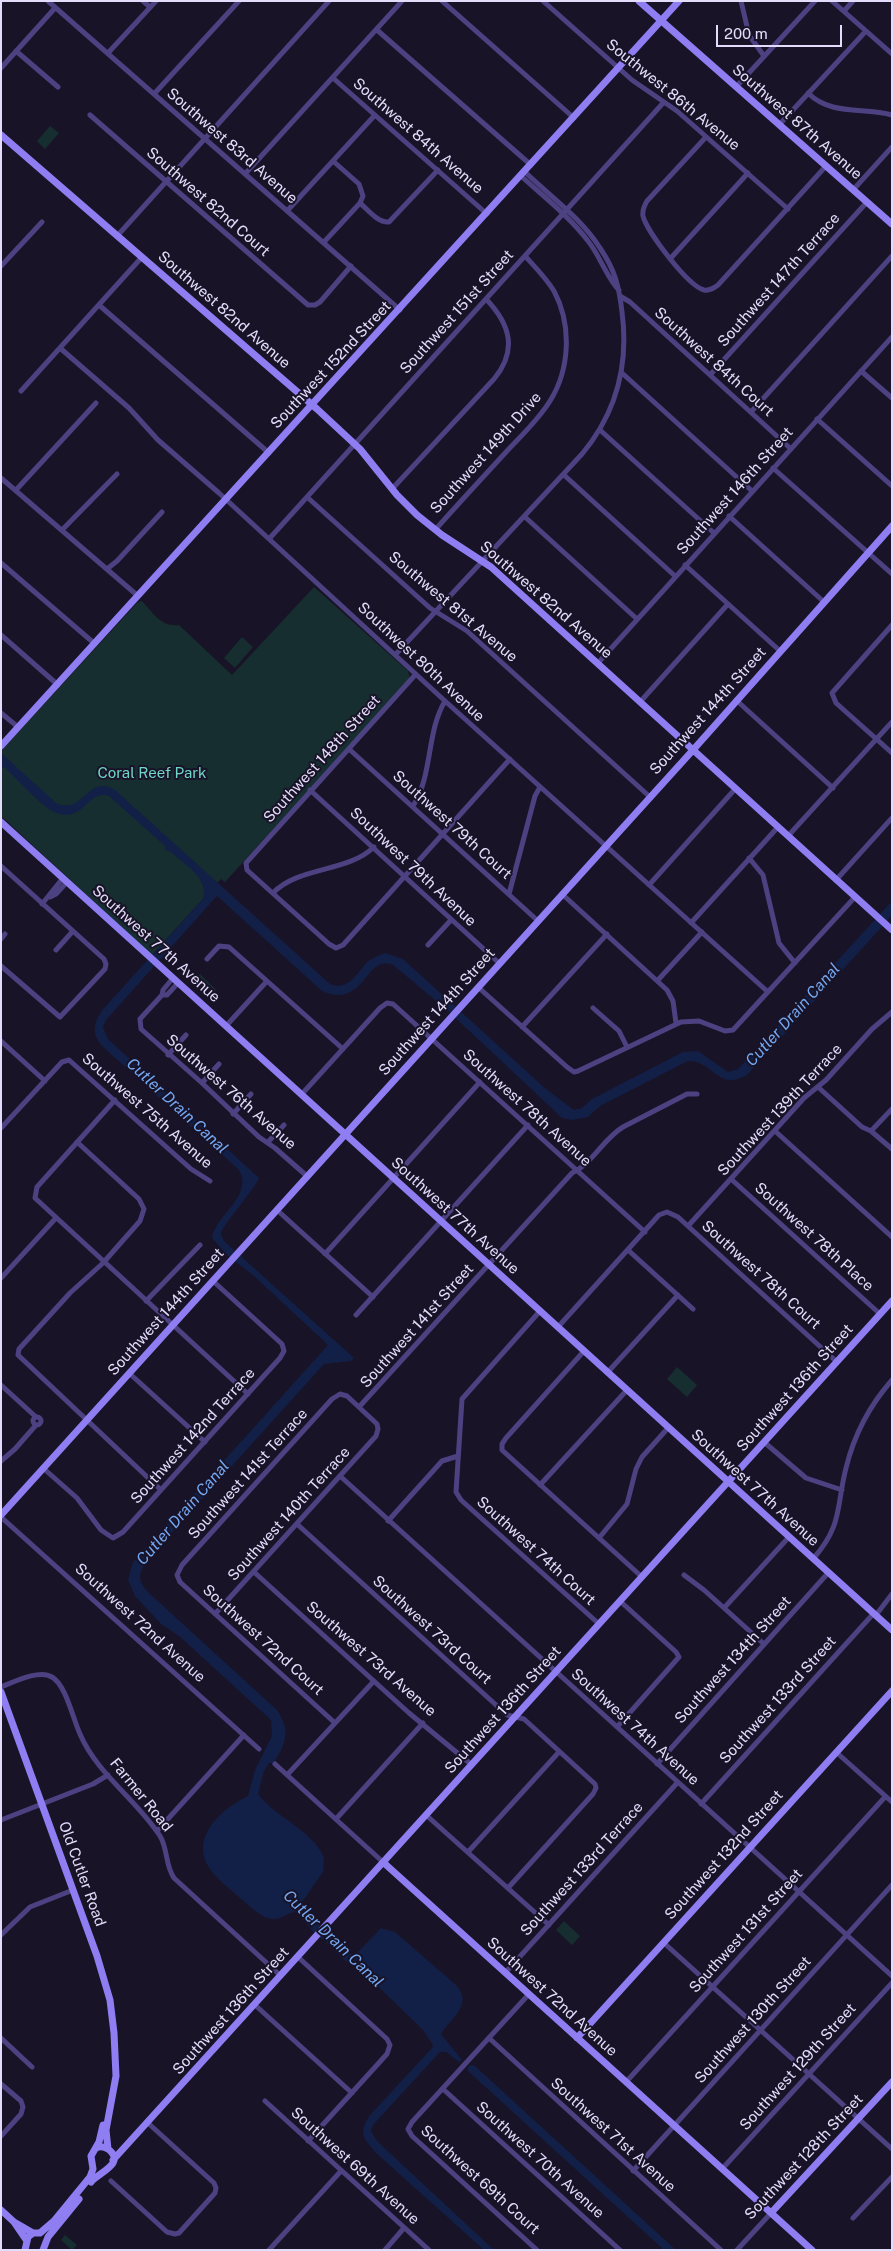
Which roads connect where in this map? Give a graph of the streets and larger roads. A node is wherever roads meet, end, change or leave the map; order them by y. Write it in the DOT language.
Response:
graph roads {
  1 [pos="48,1"];
  2 [pos="143,1"];
  3 [pos="156,1"];
  4 [pos="238,1"];
  5 [pos="330,1"];
  6 [pos="402,1"];
  7 [pos="442,1"];
  8 [pos="543,1"];
  9 [pos="639,1"];
  10 [pos="679,1"];
  11 [pos="741,1"];
  12 [pos="815,1"];
  13 [pos="832,1"];
  14 [pos="853,1"];
  15 [pos="150,7"];
  16 [pos="55,8"];
  17 [pos="844,11"];
  18 [pos="661,21"];
  19 [pos="376,30"];
  20 [pos="866,30"];
  21 [pos="892,44"];
  22 [pos="16,51"];
  23 [pos="889,52"];
  24 [pos="108,53"];
  25 [pos="764,56"];
  26 [pos="1,68"];
  27 [pos="618,68"];
  28 [pos="333,78"];
  29 [pos="58,87"];
  30 [pos="736,87"];
  31 [pos="808,93"];
  32 [pos="154,94"];
  33 [pos="664,102"];
  34 [pos="90,115"];
  35 [pos="375,115"];
  36 [pos="892,115"];
  37 [pos="574,118"];
  38 [pos="779,125"];
  39 [pos="1,134"];
  40 [pos="706,137"];
  41 [pos="205,139"];
  42 [pos="891,149"];
  43 [pos="333,161"];
  44 [pos="531,165"];
  45 [pos="826,166"];
  46 [pos="438,170"];
  47 [pos="748,173"];
  48 [pos="245,174"];
  49 [pos="523,174"];
  50 [pos="166,181"];
  51 [pos="853,190"];
  52 [pos="867,202"];
  53 [pos="360,203"];
  54 [pos="788,209"];
  55 [pos="288,211"];
  56 [pos="564,212"];
  57 [pos="487,214"];
  58 [pos="42,222"];
  59 [pos="892,224"];
  60 [pos="118,235"];
  61 [pos="324,242"];
  62 [pos="525,256"];
  63 [pos="892,256"];
  64 [pos="142,257"];
  65 [pos="670,259"];
  66 [pos="1,266"];
  67 [pos="351,266"];
  68 [pos="619,293"];
  69 [pos="486,299"];
  70 [pos="99,305"];
  71 [pos="400,310"];
  72 [pos="892,337"];
  73 [pos="60,348"];
  74 [pos="861,371"];
  75 [pos="622,373"];
  76 [pos="710,375"];
  77 [pos="21,390"];
  78 [pos="892,398"];
  79 [pos="96,403"];
  80 [pos="313,405"];
  81 [pos="750,412"];
  82 [pos="817,420"];
  83 [pos="600,430"];
  84 [pos="355,444"];
  85 [pos="791,449"];
  86 [pos="269,453"];
  87 [pos="773,468"];
  88 [pos="116,474"];
  89 [pos="564,475"];
  90 [pos="1,478"];
  91 [pos="892,486"];
  92 [pos="392,489"];
  93 [pos="16,490"];
  94 [pos="752,491"];
  95 [pos="307,497"];
  96 [pos="226,500"];
  97 [pos="162,512"];
  98 [pos="728,516"];
  99 [pos="525,517"];
  100 [pos="892,526"];
  101 [pos="435,530"];
  102 [pos="64,532"];
  103 [pos="714,533"];
  104 [pos="269,539"];
  105 [pos="868,552"];
  106 [pos="483,561"];
  107 [pos="1,563"];
  108 [pos="685,566"];
  109 [pos="109,571"];
  110 [pos="892,574"];
  111 [pos="675,576"];
  112 [pos="138,596"];
  113 [pos="824,602"];
  114 [pos="728,604"];
  115 [pos="435,611"];
  116 [pos="637,619"];
  117 [pos="892,625"];
  118 [pos="1,635"];
  119 [pos="95,644"];
  120 [pos="780,651"];
  121 [pos="396,654"];
  122 [pos="598,662"];
  123 [pos="416,674"];
  124 [pos="58,685"];
  125 [pos="736,700"];
  126 [pos="445,701"];
  127 [pos="640,702"];
  128 [pos="1,713"];
  129 [pos="892,722"];
  130 [pos="18,728"];
  131 [pos="876,739"];
  132 [pos="1,746"];
  133 [pos="348,749"];
  134 [pos="693,750"];
  135 [pos="892,753"];
  136 [pos="510,759"];
  137 [pos="540,787"];
  138 [pos="736,788"];
  139 [pos="833,788"];
  140 [pos="310,790"];
  141 [pos="650,797"];
  142 [pos="413,806"];
  143 [pos="892,818"];
  144 [pos="1,822"];
  145 [pos="778,827"];
  146 [pos="443,834"];
  147 [pos="788,836"];
  148 [pos="606,846"];
  149 [pos="374,847"];
  150 [pos="749,858"];
  151 [pos="1,867"];
  152 [pos="405,876"];
  153 [pos="65,880"];
  154 [pos="836,880"];
  155 [pos="649,885"];
  156 [pos="273,893"];
  157 [pos="509,894"];
  158 [pos="562,894"];
  159 [pos="855,896"];
  160 [pos="42,904"];
  161 [pos="451,920"];
  162 [pos="538,921"];
  163 [pos="691,923"];
  164 [pos="890,928"];
  165 [pos="73,931"];
  166 [pos="702,932"];
  167 [pos="607,934"];
  168 [pos="428,945"];
  169 [pos="56,950"];
  170 [pos="206,959"];
  171 [pos="499,963"];
  172 [pos="795,963"];
  173 [pos="1,966"];
  174 [pos="658,980"];
  175 [pos="176,981"];
  176 [pos="267,981"];
  177 [pos="478,987"];
  178 [pos="768,992"];
  179 [pos="594,1008"];
  180 [pos="892,1012"];
  181 [pos="676,1023"];
  182 [pos="226,1026"];
  183 [pos="522,1027"];
  184 [pos="186,1035"];
  185 [pos="432,1038"];
  186 [pos="1,1041"];
  187 [pos="627,1047"];
  188 [pos="342,1049"];
  189 [pos="168,1055"];
  190 [pos="219,1064"];
  191 [pos="45,1080"];
  192 [pos="480,1082"];
  193 [pos="202,1083"];
  194 [pos="818,1087"];
  195 [pos="251,1094"];
  196 [pos="697,1094"];
  197 [pos="301,1095"];
  198 [pos="115,1100"];
  199 [pos="892,1109"];
  200 [pos="233,1114"];
  201 [pos="284,1125"];
  202 [pos="528,1125"];
  203 [pos="1,1128"];
  204 [pos="775,1131"];
  205 [pos="871,1131"];
  206 [pos="345,1134"];
  207 [pos="77,1142"];
  208 [pos="268,1142"];
  209 [pos="892,1149"];
  210 [pos="577,1170"];
  211 [pos="308,1177"];
  212 [pos="393,1178"];
  213 [pos="731,1179"];
  214 [pos="210,1181"];
  215 [pos="277,1210"];
  216 [pos="55,1219"];
  217 [pos="441,1222"];
  218 [pos="688,1226"];
  219 [pos="645,1232"];
  220 [pos="892,1237"];
  221 [pos="200,1245"];
  222 [pos="628,1250"];
  223 [pos="325,1254"];
  224 [pos="103,1263"];
  225 [pos="489,1265"];
  226 [pos="1,1278"];
  227 [pos="213,1281"];
  228 [pos="678,1295"];
  229 [pos="373,1297"];
  230 [pos="146,1301"];
  231 [pos="892,1301"];
  232 [pos="693,1309"];
  233 [pos="540,1311"];
  234 [pos="880,1314"];
  235 [pos="356,1315"];
  236 [pos="172,1324"];
  237 [pos="558,1327"];
  238 [pos="584,1351"];
  239 [pos="837,1362"];
  240 [pos="607,1372"];
  241 [pos="130,1373"];
  242 [pos="892,1380"];
  243 [pos="1,1385"];
  244 [pos="627,1390"];
  245 [pos="248,1394"];
  246 [pos="359,1408"];
  247 [pos="87,1420"];
  248 [pos="668,1428"];
  249 [pos="205,1442"];
  250 [pos="764,1442"];
  251 [pos="458,1456"];
  252 [pos="1,1461"];
  253 [pos="42,1468"];
  254 [pos="340,1476"];
  255 [pos="728,1481"];
  256 [pos="540,1485"];
  257 [pos="161,1490"];
  258 [pos="842,1490"];
  259 [pos="1,1516"];
  260 [pos="388,1521"];
  261 [pos="297,1524"];
  262 [pos="789,1537"];
  263 [pos="599,1538"];
  264 [pos="813,1559"];
  265 [pos="254,1572"];
  266 [pos="828,1573"];
  267 [pos="177,1574"];
  268 [pos="684,1576"];
  269 [pos="642,1577"];
  270 [pos="892,1594"];
  271 [pos="620,1601"];
  272 [pos="724,1608"];
  273 [pos="215,1614"];
  274 [pos="875,1614"];
  275 [pos="599,1624"];
  276 [pos="892,1630"];
  277 [pos="764,1644"];
  278 [pos="556,1672"];
  279 [pos="374,1681"];
  280 [pos="1,1687"];
  281 [pos="892,1691"];
  282 [pos="1,1692"];
  283 [pos="516,1716"];
  284 [pos="335,1723"];
  285 [pos="423,1723"];
  286 [pos="617,1727"];
  287 [pos="244,1735"];
  288 [pos="260,1749"];
  289 [pos="559,1752"];
  290 [pos="836,1752"];
  291 [pos="275,1764"];
  292 [pos="657,1764"];
  293 [pos="472,1765"];
  294 [pos="108,1774"];
  295 [pos="287,1775"];
  296 [pos="678,1782"];
  297 [pos="885,1796"];
  298 [pos="892,1802"];
  299 [pos="42,1804"];
  300 [pos="701,1804"];
  301 [pos="426,1815"];
  302 [pos="336,1819"];
  303 [pos="1,1820"];
  304 [pos="157,1831"];
  305 [pos="750,1847"];
  306 [pos="468,1852"];
  307 [pos="384,1863"];
  308 [pos="891,1887"];
  309 [pos="508,1888"];
  310 [pos="73,1890"];
  311 [pos="798,1892"];
  312 [pos="549,1925"];
  313 [pos="1,1935"];
  314 [pos="847,1935"];
  315 [pos="664,1943"];
  316 [pos="298,1957"];
  317 [pos="505,1973"];
  318 [pos="281,1976"];
  319 [pos="892,1976"];
  320 [pos="892,1983"];
  321 [pos="712,1986"];
  322 [pos="529,1994"];
  323 [pos="255,2005"];
  324 [pos="760,2030"];
  325 [pos="1,2038"];
  326 [pos="489,2038"];
  327 [pos="577,2038"];
  328 [pos="32,2066"];
  329 [pos="114,2071"];
  330 [pos="808,2074"];
  331 [pos="626,2082"];
  332 [pos="892,2082"];
  333 [pos="1,2084"];
  334 [pos="443,2089"];
  335 [pos="352,2093"];
  336 [pos="265,2101"];
  337 [pos="858,2118"];
  338 [pos="148,2123"];
  339 [pos="674,2126"];
  340 [pos="1,2136"];
  341 [pos="134,2138"];
  342 [pos="308,2141"];
  343 [pos="96,2148"];
  344 [pos="892,2149"];
  345 [pos="109,2150"];
  346 [pos="113,2160"];
  347 [pos="92,2164"];
  348 [pos="722,2169"];
  349 [pos="341,2170"];
  350 [pos="633,2171"];
  351 [pos="102,2172"];
  352 [pos="892,2177"];
  353 [pos="111,2181"];
  354 [pos="1,2210"];
  355 [pos="771,2213"];
  356 [pos="853,2218"];
  357 [pos="14,2222"];
  358 [pos="404,2228"];
  359 [pos="37,2233"];
  360 [pos="27,2246"];
  361 [pos="46,2246"];
  362 [pos="269,2250"];
  363 [pos="385,2250"];
  364 [pos="429,2250"];
  365 [pos="538,2250"];
  366 [pos="620,2250"];
  367 [pos="721,2250"];
  368 [pos="737,2250"];
  369 [pos="812,2250"];
  1 -- 16 [label="street, Southwest 83rd Avenue"];
  2 -- 15 [label="street"];
  3 -- 15 [label="street"];
  4 -- 32 [label="street"];
  5 -- 41 [label="street"];
  6 -- 19 [label="street"];
  7 -- 37 [label="street"];
  8 -- 27 [label="street, Southwest 86th Avenue"];
  9 -- 18 [label="street, Southwest 87th Avenue"];
  10 -- 18 [label="street, Southwest 152nd Street"];
  11 -- 25 [label="street"];
  12 -- 25 [label="street"];
  13 -- 17 [label="street"];
  14 -- 17 [label="street"];
  15 -- 24 [label="street"];
  16 -- 22 [label="street"];
  16 -- 24 [label="street, Southwest 83rd Avenue"];
  17 -- 20 [label="street"];
  18 -- 27 [label="street, Southwest 152nd Street"];
  18 -- 30 [label="street, Southwest 87th Avenue"];
  19 -- 28 [label="street"];
  19 -- 44 [label="street"];
  20 -- 23 [label="street"];
  20 -- 31 [label="street"];
  21 -- 23 [label="street"];
  22 -- 26 [label="street"];
  22 -- 29 [label="street"];
  24 -- 32 [label="street, Southwest 83rd Avenue"];
  25 -- 30 [label="street"];
  27 -- 33 [label="street, Southwest 86th Avenue"];
  27 -- 37 [label="street, Southwest 152nd Street"];
  28 -- 35 [label="street, Southwest 84th Avenue"];
  28 -- 48 [label="street"];
  30 -- 38 [label="street, Southwest 87th Avenue"];
  31 -- 36 [label="street"];
  31 -- 38 [label="street"];
  32 -- 41 [label="street, Southwest 83rd Avenue"];
  33 -- 40 [label="street, Southwest 86th Avenue"];
  33 -- 56 [label="street, Southwest 151st Street"];
  34 -- 50 [label="street, Southwest 82nd Court"];
  35 -- 43 [label="street"];
  35 -- 46 [label="street, Southwest 84th Avenue"];
  37 -- 44 [label="street, Southwest 152nd Street"];
  38 -- 45 [label="street, Southwest 87th Avenue"];
  39 -- 60 [label="street, Southwest 82nd Avenue"];
  40 -- 47 [label="street, Southwest 86th Avenue"];
  40 -- 65 [label="street"];
  41 -- 48 [label="street, Southwest 83rd Avenue"];
  41 -- 50 [label="street"];
  42 -- 51 [label="street"];
  43 -- 53 [label="street"];
  43 -- 55 [label="street"];
  44 -- 49 [label="street, Southwest 152nd Street"];
  45 -- 51 [label="street, Southwest 87th Avenue"];
  45 -- 54 [label="street"];
  46 -- 53 [label="street"];
  46 -- 57 [label="street, Southwest 84th Avenue"];
  47 -- 54 [label="street, Southwest 86th Avenue"];
  47 -- 65 [label="street"];
  48 -- 55 [label="street, Southwest 83rd Avenue"];
  49 -- 56 [label="street"];
  49 -- 57 [label="street, Southwest 152nd Street"];
  50 -- 60 [label="street"];
  50 -- 67 [label="street, Southwest 82nd Court"];
  51 -- 52 [label="street, Southwest 87th Avenue"];
  52 -- 59 [label="street, Southwest 87th Avenue"];
  52 -- 76 [label="street, Southwest 147th Terrace"];
  53 -- 61 [label="street"];
  54 -- 65 [label="street"];
  55 -- 61 [label="street, Southwest 83rd Avenue"];
  56 -- 62 [label="street, Southwest 151st Street"];
  56 -- 68 [label="street"];
  57 -- 71 [label="street, Southwest 152nd Street"];
  58 -- 66 [label="street"];
  60 -- 64 [label="street, Southwest 82nd Avenue"];
  61 -- 67 [label="street, Southwest 83rd Avenue"];
  62 -- 69 [label="street, Southwest 151st Street"];
  62 -- 101 [label="street, Southwest 149th Drive"];
  63 -- 81 [label="street"];
  64 -- 70 [label="street"];
  64 -- 80 [label="street, Southwest 82nd Avenue"];
  67 -- 71 [label="street, Southwest 83rd Avenue"];
  68 -- 75 [label="street"];
  68 -- 76 [label="street, Southwest 84th Court"];
  69 -- 84 [label="street, Southwest 151st Street"];
  69 -- 92 [label="street"];
  70 -- 73 [label="street"];
  70 -- 86 [label="street"];
  71 -- 80 [label="street, Southwest 152nd Street"];
  72 -- 74 [label="street, Southwest 146th Street"];
  73 -- 77 [label="street"];
  73 -- 96 [label="street, Southwest 80th Avenue"];
  74 -- 78 [label="street"];
  74 -- 82 [label="street, Southwest 146th Street"];
  75 -- 83 [label="street"];
  75 -- 94 [label="street"];
  76 -- 81 [label="street, Southwest 84th Court"];
  79 -- 93 [label="street"];
  80 -- 84 [label="street, Southwest 82nd Avenue"];
  80 -- 86 [label="street, Southwest 152nd Street"];
  81 -- 85 [label="street, Southwest 84th Court"];
  82 -- 85 [label="street, Southwest 146th Street"];
  82 -- 91 [label="street"];
  83 -- 89 [label="street"];
  83 -- 103 [label="street"];
  84 -- 92 [label="street, Southwest 82nd Avenue"];
  84 -- 95 [label="street, Southwest 151st Street"];
  85 -- 87 [label="street, Southwest 146th Street"];
  86 -- 96 [label="street, Southwest 152nd Street"];
  87 -- 94 [label="street, Southwest 146th Street"];
  87 -- 105 [label="street"];
  88 -- 102 [label="street"];
  89 -- 99 [label="street"];
  89 -- 111 [label="street"];
  90 -- 93 [label="street"];
  92 -- 101 [label="street, Southwest 82nd Avenue"];
  93 -- 102 [label="street"];
  94 -- 98 [label="street, Southwest 146th Street"];
  95 -- 104 [label="street, Southwest 151st Street"];
  95 -- 115 [label="street, Southwest 81st Avenue"];
  96 -- 104 [label="street, Southwest 80th Avenue"];
  96 -- 112 [label="street, Southwest 152nd Street"];
  97 -- 109 [label="street"];
  98 -- 103 [label="street, Southwest 146th Street"];
  98 -- 113 [label="street"];
  99 -- 106 [label="street"];
  99 -- 116 [label="street"];
  100 -- 105 [label="street, Southwest 144th Street"];
  101 -- 106 [label="street, Southwest 82nd Avenue"];
  102 -- 109 [label="street"];
  103 -- 108 [label="street, Southwest 146th Street"];
  104 -- 121 [label="street, Southwest 80th Avenue"];
  105 -- 110 [label="street"];
  105 -- 113 [label="street, Southwest 144th Street"];
  106 -- 115 [label="street"];
  106 -- 122 [label="street, Southwest 82nd Avenue"];
  107 -- 119 [label="street"];
  108 -- 111 [label="street, Southwest 146th Street"];
  108 -- 114 [label="street"];
  109 -- 112 [label="street"];
  111 -- 116 [label="street, Southwest 146th Street"];
  112 -- 119 [label="street, Southwest 152nd Street"];
  113 -- 120 [label="street, Southwest 144th Street"];
  114 -- 120 [label="street"];
  114 -- 127 [label="street"];
  115 -- 121 [label="street"];
  115 -- 141 [label="street, Southwest 81st Avenue"];
  116 -- 122 [label="street, Southwest 146th Street"];
  117 -- 131 [label="street"];
  118 -- 124 [label="street"];
  119 -- 124 [label="street, Southwest 152nd Street"];
  120 -- 125 [label="street, Southwest 144th Street"];
  121 -- 123 [label="street, Southwest 80th Avenue"];
  122 -- 127 [label="street, Southwest 82nd Avenue"];
  123 -- 126 [label="street, Southwest 80th Avenue"];
  123 -- 133 [label="street, Southwest 148th Street"];
  124 -- 130 [label="street, Southwest 152nd Street"];
  125 -- 134 [label="street, Southwest 144th Street"];
  125 -- 139 [label="street"];
  126 -- 136 [label="street, Southwest 80th Avenue"];
  126 -- 142 [label="street"];
  127 -- 134 [label="street, Southwest 82nd Avenue"];
  128 -- 130 [label="street"];
  129 -- 131 [label="street"];
  130 -- 132 [label="street, Southwest 152nd Street"];
  131 -- 135 [label="street"];
  131 -- 139 [label="street"];
  133 -- 140 [label="street, Southwest 148th Street"];
  133 -- 142 [label="street, Southwest 79th Court"];
  134 -- 138 [label="street, Southwest 82nd Avenue"];
  134 -- 141 [label="street, Southwest 144th Street"];
  136 -- 137 [label="street, Southwest 80th Avenue"];
  136 -- 146 [label="street"];
  137 -- 148 [label="street, Southwest 80th Avenue"];
  137 -- 157 [label="street"];
  138 -- 145 [label="street, Southwest 82nd Avenue"];
  138 -- 155 [label="street"];
  139 -- 147 [label="street"];
  140 -- 149 [label="street, Southwest 79th Avenue"];
  140 -- 156 [label="street, Southwest 148th Street"];
  141 -- 148 [label="street, Southwest 144th Street"];
  142 -- 146 [label="street, Southwest 79th Court"];
  143 -- 154 [label="street"];
  144 -- 153 [label="street, Southwest 77th Avenue"];
  145 -- 147 [label="street, Southwest 82nd Avenue"];
  145 -- 150 [label="street"];
  146 -- 152 [label="street"];
  146 -- 157 [label="street, Southwest 79th Court"];
  147 -- 154 [label="street, Southwest 82nd Avenue"];
  148 -- 155 [label="street, Southwest 80th Avenue"];
  148 -- 158 [label="street, Southwest 144th Street"];
  149 -- 152 [label="street, Southwest 79th Avenue"];
  149 -- 156 [label="street"];
  150 -- 163 [label="street"];
  150 -- 172 [label="street"];
  151 -- 160 [label="street"];
  152 -- 156 [label="street"];
  152 -- 161 [label="street, Southwest 79th Avenue"];
  153 -- 160 [label="street"];
  153 -- 175 [label="street, Southwest 77th Avenue"];
  154 -- 159 [label="street, Southwest 82nd Avenue"];
  155 -- 163 [label="street, Southwest 80th Avenue"];
  157 -- 162 [label="street, Southwest 79th Court"];
  158 -- 162 [label="street, Southwest 144th Street"];
  158 -- 167 [label="street"];
  159 -- 164 [label="street, Southwest 82nd Avenue"];
  159 -- 172 [label="street"];
  160 -- 165 [label="street"];
  161 -- 168 [label="street"];
  161 -- 171 [label="street, Southwest 79th Avenue"];
  162 -- 171 [label="street, Southwest 144th Street"];
  163 -- 166 [label="street, Southwest 80th Avenue"];
  165 -- 169 [label="street"];
  165 -- 173 [label="street"];
  166 -- 174 [label="street"];
  166 -- 178 [label="street, Southwest 80th Avenue"];
  167 -- 174 [label="street"];
  167 -- 183 [label="street"];
  170 -- 176 [label="street"];
  171 -- 177 [label="street, Southwest 144th Street"];
  172 -- 178 [label="street"];
  174 -- 181 [label="street"];
  175 -- 182 [label="street, Southwest 77th Avenue"];
  175 -- 189 [label="street, Southwest 76th Avenue"];
  176 -- 182 [label="street"];
  176 -- 188 [label="street"];
  177 -- 183 [label="street"];
  177 -- 185 [label="street, Southwest 144th Street"];
  178 -- 181 [label="street"];
  179 -- 187 [label="street"];
  180 -- 194 [label="street, Southwest 139th Terrace"];
  181 -- 187 [label="street"];
  182 -- 197 [label="street, Southwest 77th Avenue"];
  183 -- 187 [label="street"];
  184 -- 189 [label="street"];
  185 -- 188 [label="street, Southwest 78th Avenue"];
  185 -- 192 [label="street, Southwest 78th Avenue"];
  185 -- 206 [label="street, Southwest 144th Street"];
  186 -- 191 [label="street"];
  188 -- 197 [label="street"];
  189 -- 193 [label="street, Southwest 76th Avenue"];
  190 -- 193 [label="street"];
  191 -- 198 [label="street, Southwest 75th Avenue"];
  191 -- 203 [label="street"];
  192 -- 202 [label="street, Southwest 78th Avenue"];
  192 -- 212 [label="street"];
  193 -- 200 [label="street, Southwest 76th Avenue"];
  194 -- 204 [label="street, Southwest 139th Terrace"];
  194 -- 205 [label="street"];
  195 -- 200 [label="street"];
  196 -- 210 [label="street, Southwest 141st Street"];
  197 -- 206 [label="street, Southwest 77th Avenue"];
  198 -- 207 [label="street"];
  198 -- 214 [label="street, Southwest 75th Avenue"];
  199 -- 205 [label="street"];
  200 -- 208 [label="street, Southwest 76th Avenue"];
  201 -- 208 [label="street"];
  202 -- 210 [label="street, Southwest 78th Avenue"];
  202 -- 217 [label="street"];
  204 -- 213 [label="street, Southwest 139th Terrace"];
  204 -- 220 [label="street"];
  205 -- 209 [label="street"];
  206 -- 211 [label="street, Southwest 144th Street"];
  206 -- 212 [label="street, Southwest 77th Avenue"];
  207 -- 216 [label="street"];
  207 -- 224 [label="street"];
  208 -- 211 [label="street, Southwest 76th Avenue"];
  210 -- 219 [label="street, Southwest 78th Avenue"];
  210 -- 225 [label="street, Southwest 141st Street"];
  211 -- 215 [label="street, Southwest 144th Street"];
  212 -- 217 [label="street, Southwest 77th Avenue"];
  212 -- 223 [label="street"];
  213 -- 218 [label="street, Southwest 139th Terrace"];
  213 -- 234 [label="street, Southwest 78th Place"];
  215 -- 223 [label="street"];
  215 -- 227 [label="street, Southwest 144th Street"];
  216 -- 224 [label="street"];
  216 -- 226 [label="street"];
  217 -- 225 [label="street, Southwest 77th Avenue"];
  217 -- 229 [label="street"];
  218 -- 219 [label="street, Southwest 78th Court"];
  218 -- 239 [label="street, Southwest 78th Court"];
  219 -- 222 [label="street"];
  221 -- 230 [label="street"];
  222 -- 228 [label="street"];
  222 -- 237 [label="street"];
  223 -- 229 [label="street"];
  224 -- 230 [label="street"];
  224 -- 247 [label="street"];
  225 -- 233 [label="street, Southwest 77th Avenue"];
  225 -- 246 [label="street, Southwest 141st Street"];
  227 -- 236 [label="street, Southwest 144th Street"];
  227 -- 245 [label="street, Southwest 142nd Terrace"];
  228 -- 232 [label="street"];
  228 -- 240 [label="street"];
  229 -- 235 [label="street"];
  230 -- 236 [label="street"];
  231 -- 234 [label="street, Southwest 136th Street"];
  233 -- 237 [label="street, Southwest 77th Avenue"];
  233 -- 251 [label="street"];
  234 -- 239 [label="street, Southwest 136th Street"];
  236 -- 241 [label="street, Southwest 144th Street"];
  236 -- 245 [label="street"];
  237 -- 238 [label="street, Southwest 77th Avenue"];
  238 -- 240 [label="street, Southwest 77th Avenue"];
  238 -- 256 [label="street"];
  239 -- 250 [label="street, Southwest 136th Street"];
  240 -- 244 [label="street, Southwest 77th Avenue"];
  241 -- 247 [label="street, Southwest 144th Street"];
  241 -- 249 [label="street"];
  242 -- 258 [label="street"];
  243 -- 252 [label="street"];
  244 -- 248 [label="street, Southwest 77th Avenue"];
  244 -- 256 [label="street"];
  245 -- 249 [label="street, Southwest 142nd Terrace"];
  246 -- 254 [label="street, Southwest 140th Terrace"];
  246 -- 267 [label="street, Southwest 141st Terrace"];
  247 -- 253 [label="street, Southwest 144th Street"];
  247 -- 257 [label="street"];
  248 -- 255 [label="street, Southwest 77th Avenue"];
  248 -- 263 [label="street"];
  249 -- 257 [label="street, Southwest 142nd Terrace"];
  250 -- 255 [label="street, Southwest 136th Street"];
  250 -- 258 [label="street"];
  251 -- 260 [label="street"];
  251 -- 275 [label="street, Southwest 74th Court"];
  253 -- 257 [label="street, Southwest 142nd Terrace"];
  253 -- 259 [label="street, Southwest 144th Street"];
  254 -- 260 [label="street, Southwest 74th Avenue"];
  254 -- 261 [label="street, Southwest 140th Terrace"];
  255 -- 262 [label="street, Southwest 77th Avenue"];
  255 -- 269 [label="street, Southwest 136th Street"];
  256 -- 263 [label="street"];
  258 -- 264 [label="street"];
  259 -- 287 [label="street, Southwest 72nd Avenue"];
  260 -- 278 [label="street, Southwest 74th Avenue"];
  261 -- 265 [label="street, Southwest 140th Terrace"];
  261 -- 283 [label="street, Southwest 73rd Court"];
  262 -- 264 [label="street, Southwest 77th Avenue"];
  262 -- 272 [label="street"];
  263 -- 269 [label="street"];
  264 -- 266 [label="street, Southwest 77th Avenue"];
  265 -- 273 [label="street, Southwest 140th Terrace"];
  265 -- 279 [label="street, Southwest 73rd Avenue"];
  266 -- 274 [label="street, Southwest 77th Avenue"];
  266 -- 277 [label="street, Southwest 134th Street"];
  267 -- 273 [label="street, Southwest 72nd Court"];
  268 -- 272 [label="street"];
  269 -- 271 [label="street, Southwest 136th Street"];
  270 -- 274 [label="street"];
  271 -- 275 [label="street, Southwest 136th Street"];
  271 -- 286 [label="street"];
  272 -- 277 [label="street"];
  273 -- 284 [label="street, Southwest 72nd Court"];
  274 -- 276 [label="street, Southwest 77th Avenue"];
  274 -- 300 [label="street, Southwest 133rd Street"];
  275 -- 278 [label="street, Southwest 136th Street"];
  277 -- 292 [label="street, Southwest 134th Street"];
  278 -- 283 [label="street, Southwest 136th Street"];
  278 -- 286 [label="street, Southwest 74th Avenue"];
  279 -- 284 [label="street"];
  279 -- 285 [label="street, Southwest 73rd Avenue"];
  280 -- 294 [label="street, Farmer Road"];
  281 -- 290 [label="street, Southwest 132nd Street"];
  282 -- 299 [label="street, Old Cutler Road"];
  283 -- 289 [label="street, Southwest 73rd Court"];
  283 -- 293 [label="street, Southwest 136th Street"];
  284 -- 295 [label="street"];
  285 -- 293 [label="street, Southwest 73rd Avenue"];
  285 -- 302 [label="street"];
  286 -- 292 [label="street, Southwest 74th Avenue"];
  287 -- 288 [label="street, Southwest 72nd Avenue"];
  287 -- 304 [label="street"];
  289 -- 306 [label="street"];
  289 -- 309 [label="street, Southwest 73rd Court"];
  290 -- 297 [label="street"];
  290 -- 305 [label="street, Southwest 132nd Street"];
  291 -- 295 [label="street, Southwest 72nd Avenue"];
  292 -- 296 [label="street, Southwest 74th Avenue"];
  293 -- 301 [label="street, Southwest 136th Street"];
  294 -- 299 [label="street"];
  294 -- 304 [label="street, Farmer Road"];
  295 -- 302 [label="street, Southwest 72nd Avenue"];
  296 -- 300 [label="street, Southwest 74th Avenue"];
  296 -- 312 [label="street, Southwest 133rd Terrace"];
  297 -- 298 [label="street"];
  297 -- 311 [label="street, Southwest 131st Street"];
  299 -- 303 [label="street"];
  299 -- 310 [label="street, Old Cutler Road"];
  300 -- 305 [label="street, Southwest 74th Avenue"];
  301 -- 306 [label="street"];
  301 -- 307 [label="street, Southwest 136th Street"];
  302 -- 307 [label="street, Southwest 72nd Avenue"];
  304 -- 318 [label="street, Farmer Road"];
  305 -- 311 [label="street, Southwest 74th Avenue"];
  305 -- 315 [label="street, Southwest 132nd Street"];
  306 -- 309 [label="street"];
  307 -- 316 [label="street, Southwest 136th Street"];
  307 -- 317 [label="street, Southwest 72nd Avenue"];
  308 -- 314 [label="street, Southwest 130th Street"];
  309 -- 312 [label="street"];
  310 -- 313 [label="street"];
  310 -- 329 [label="street, Old Cutler Road"];
  311 -- 314 [label="street, Southwest 74th Avenue"];
  311 -- 321 [label="street, Southwest 131st Street"];
  312 -- 317 [label="street, Southwest 133rd Terrace"];
  314 -- 319 [label="street, Southwest 74th Avenue"];
  314 -- 324 [label="street, Southwest 130th Street"];
  315 -- 321 [label="street"];
  315 -- 327 [label="street, Southwest 132nd Street"];
  316 -- 318 [label="street, Southwest 136th Street"];
  316 -- 335 [label="street"];
  317 -- 322 [label="street, Southwest 72nd Avenue"];
  318 -- 323 [label="street, Southwest 136th Street"];
  320 -- 330 [label="street, Southwest 129th Street"];
  321 -- 324 [label="street"];
  321 -- 331 [label="street, Southwest 131st Street"];
  322 -- 326 [label="street"];
  322 -- 327 [label="street, Southwest 72nd Avenue"];
  323 -- 335 [label="street"];
  323 -- 338 [label="street, Southwest 136th Street"];
  324 -- 330 [label="street"];
  324 -- 339 [label="street, Southwest 130th Street"];
  325 -- 328 [label="street"];
  326 -- 334 [label="street"];
  326 -- 350 [label="street, Southwest 71st Avenue"];
  327 -- 331 [label="street, Southwest 72nd Avenue"];
  329 -- 343 [label="street"];
  329 -- 345 [label="street"];
  330 -- 337 [label="street"];
  330 -- 348 [label="street, Southwest 129th Street"];
  331 -- 339 [label="street, Southwest 72nd Avenue"];
  332 -- 337 [label="street, Southwest 128th Street"];
  333 -- 340 [label="street"];
  334 -- 365 [label="street, Southwest 69th Court"];
  334 -- 366 [label="street, Southwest 70th Avenue"];
  335 -- 342 [label="street"];
  336 -- 342 [label="street, Southwest 69th Avenue"];
  337 -- 344 [label="street"];
  337 -- 355 [label="street, Southwest 128th Street"];
  338 -- 341 [label="street, Southwest 136th Street"];
  338 -- 353 [label="street"];
  339 -- 348 [label="street, Southwest 72nd Avenue"];
  339 -- 350 [label="street, Southwest 130th Street"];
  341 -- 345 [label="street, Southwest 136th Street"];
  341 -- 346 [label="street, Southwest 136th Street"];
  342 -- 349 [label="street, Southwest 69th Avenue"];
  343 -- 345 [label="street"];
  343 -- 347 [label="street"];
  345 -- 346 [label="street"];
  346 -- 351 [label="street"];
  347 -- 351 [label="street"];
  347 -- 359 [label="street"];
  348 -- 355 [label="street, Southwest 72nd Avenue"];
  349 -- 358 [label="street, Southwest 69th Avenue"];
  349 -- 362 [label="street"];
  350 -- 367 [label="street, Southwest 71st Avenue"];
  351 -- 361 [label="street"];
  352 -- 356 [label="street"];
  354 -- 357 [label="street"];
  355 -- 368 [label="street, Southwest 128th Street"];
  355 -- 369 [label="street, Southwest 72nd Avenue"];
  357 -- 359 [label="street"];
  357 -- 360 [label="street"];
  358 -- 363 [label="street"];
  358 -- 364 [label="street, Southwest 69th Avenue"];
  359 -- 360 [label="street"];
  359 -- 361 [label="street"];
}
